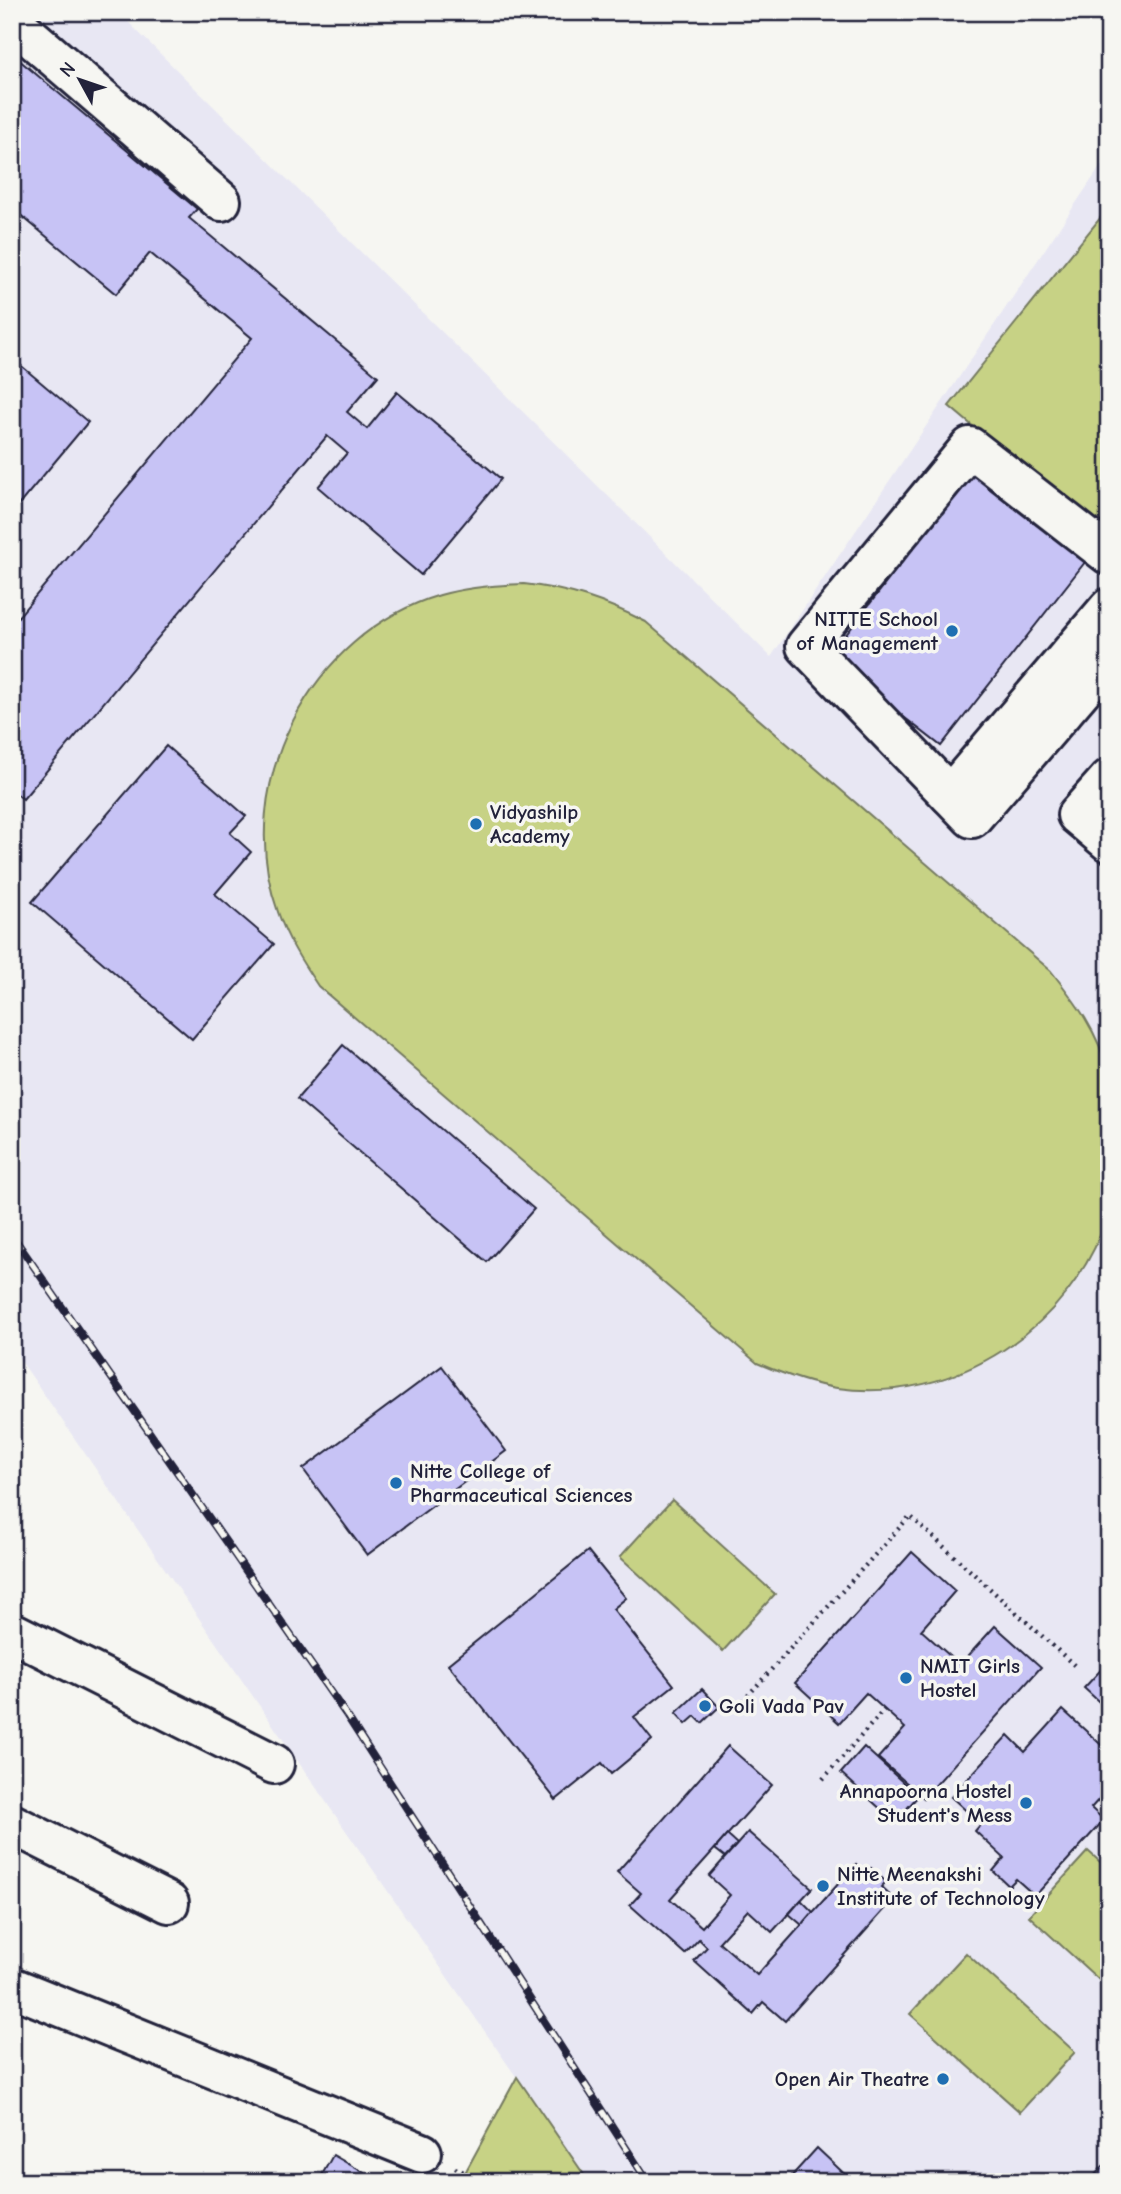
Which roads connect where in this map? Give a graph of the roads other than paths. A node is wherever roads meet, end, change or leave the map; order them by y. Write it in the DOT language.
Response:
graph roads {
  1 [pos="12,21"];
  2 [pos="221,201"];
  3 [pos="1109,555"];
  4 [pos="1109,608"];
  5 [pos="1109,659"];
  6 [pos="1109,779"];
  7 [pos="961,806"];
  8 [pos="1109,842"];
  9 [pos="12,1632"];
  10 [pos="274,1764"];
  11 [pos="12,1824"];
  12 [pos="169,1903"];
  13 [pos="12,1987"];
  14 [pos="422,2153"];
  1 -- 2 [label="street"];
  3 -- 7 [label="street"];
  4 -- 7 [label="street"];
  5 -- 7 [label="street"];
  6 -- 8 [label="street"];
  9 -- 10 [label="street"];
  11 -- 12 [label="street"];
  13 -- 14 [label="street"];
}
